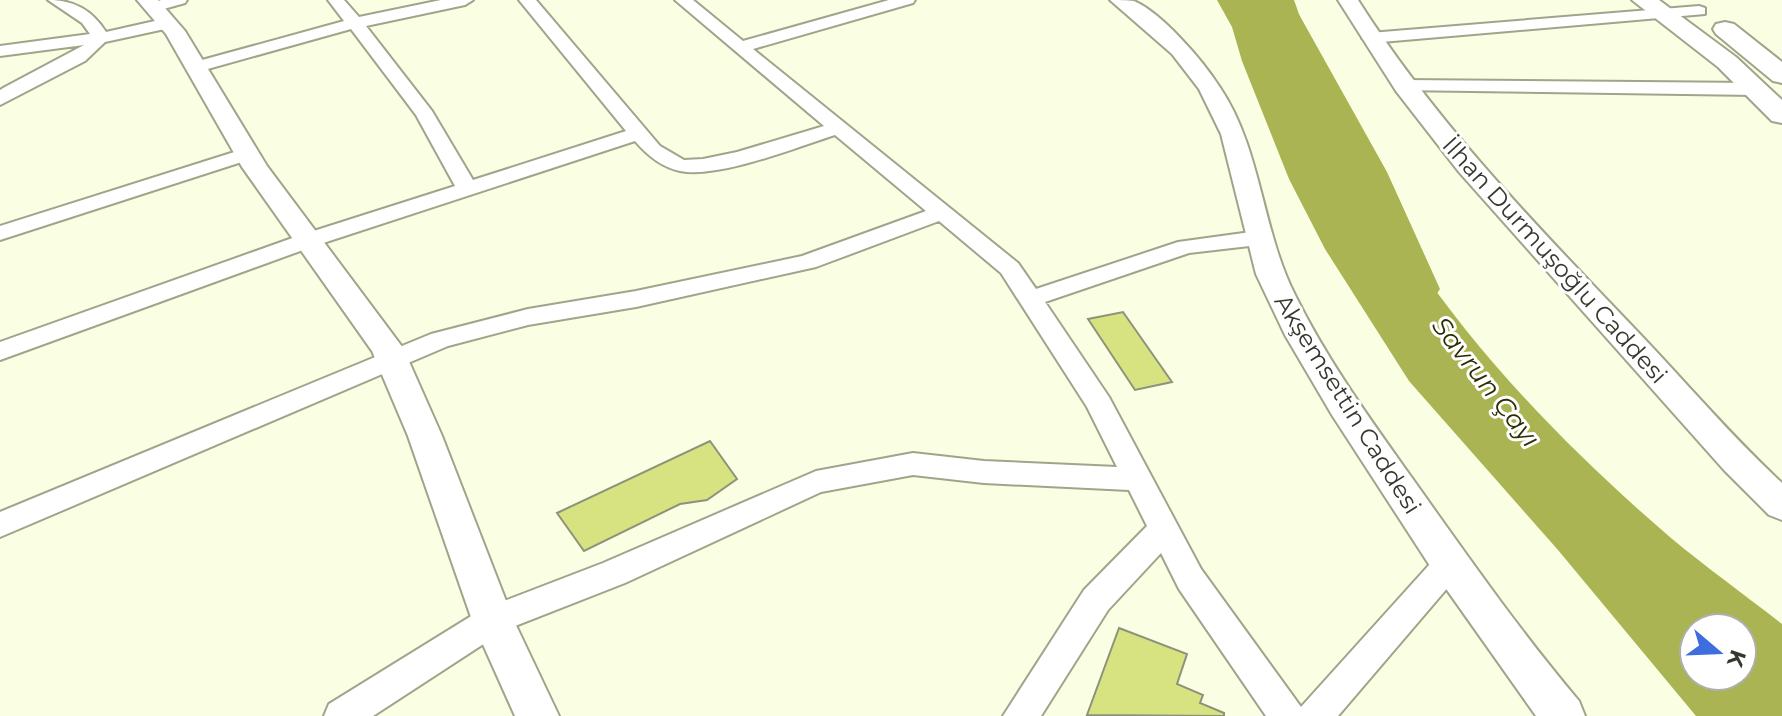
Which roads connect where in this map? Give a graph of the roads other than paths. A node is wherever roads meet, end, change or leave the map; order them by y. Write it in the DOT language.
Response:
graph roads {
  1 [pos="56,0"];
  2 [pos="336,0"];
  3 [pos="465,0"];
  4 [pos="527,0"];
  5 [pos="683,0"];
  6 [pos="850,0"];
  7 [pos="907,0"];
  8 [pos="1120,0"];
  9 [pos="1348,0"];
  10 [pos="1691,5"];
  11 [pos="1652,6"];
  12 [pos="162,8"];
  13 [pos="868,11"];
  14 [pos="353,23"];
  15 [pos="100,38"];
  16 [pos="1370,38"];
  17 [pos="741,47"];
  18 [pos="0,51"];
  19 [pos="197,67"];
  20 [pos="1782,75"];
  21 [pos="1404,86"];
  22 [pos="1755,89"];
  23 [pos="0,99"];
  24 [pos="1782,115"];
  25 [pos="840,127"];
  26 [pos="639,133"];
  27 [pos="247,154"];
  28 [pos="468,190"];
  29 [pos="943,212"];
  30 [pos="0,233"];
  31 [pos="1258,238"];
  32 [pos="306,241"];
  33 [pos="1030,299"];
  34 [pos="0,351"];
  35 [pos="393,361"];
  36 [pos="1139,479"];
  37 [pos="1782,505"];
  38 [pos="0,525"];
  39 [pos="1164,529"];
  40 [pos="1450,563"];
  41 [pos="493,620"];
  42 [pos="342,716"];
  43 [pos="537,716"];
  44 [pos="1021,716"];
  45 [pos="1287,716"];
  46 [pos="1315,716"];
  47 [pos="1563,716"];
  1 -- 15 [label="street"];
  2 -- 14 [label="street"];
  3 -- 14 [label="street"];
  4 -- 26 [label="street"];
  5 -- 17 [label="street"];
  6 -- 13 [label="street"];
  7 -- 13 [label="street"];
  8 -- 31 [label="street, Akşemsettin Caddesi"];
  9 -- 16 [label="street, İlhan Durmuşoğlu Caddesi"];
  10 -- 11 [label="street"];
  10 -- 20 [label="main road"];
  11 -- 16 [label="street"];
  11 -- 22 [label="main road"];
  12 -- 15 [label="street"];
  12 -- 19 [label="street"];
  13 -- 17 [label="street"];
  14 -- 19 [label="street"];
  14 -- 28 [label="street"];
  15 -- 18 [label="street"];
  15 -- 23 [label="street"];
  16 -- 21 [label="street, İlhan Durmuşoğlu Caddesi"];
  17 -- 25 [label="street"];
  19 -- 27 [label="street"];
  21 -- 22 [label="street"];
  21 -- 37 [label="street, İlhan Durmuşoğlu Caddesi"];
  22 -- 24 [label="main road"];
  25 -- 26 [label="street"];
  25 -- 29 [label="street"];
  26 -- 28 [label="street"];
  27 -- 30 [label="street"];
  27 -- 32 [label="street"];
  28 -- 32 [label="street"];
  29 -- 33 [label="street"];
  29 -- 35 [label="street"];
  31 -- 33 [label="street"];
  31 -- 40 [label="street, Akşemsettin Caddesi"];
  32 -- 34 [label="street"];
  32 -- 35 [label="street"];
  33 -- 36 [label="street"];
  35 -- 38 [label="street"];
  35 -- 41 [label="street"];
  36 -- 39 [label="street"];
  36 -- 41 [label="street"];
  39 -- 44 [label="street"];
  39 -- 45 [label="street"];
  40 -- 46 [label="street"];
  40 -- 47 [label="street, Akşemsettin Caddesi"];
  41 -- 42 [label="street"];
  41 -- 43 [label="street"];
}
